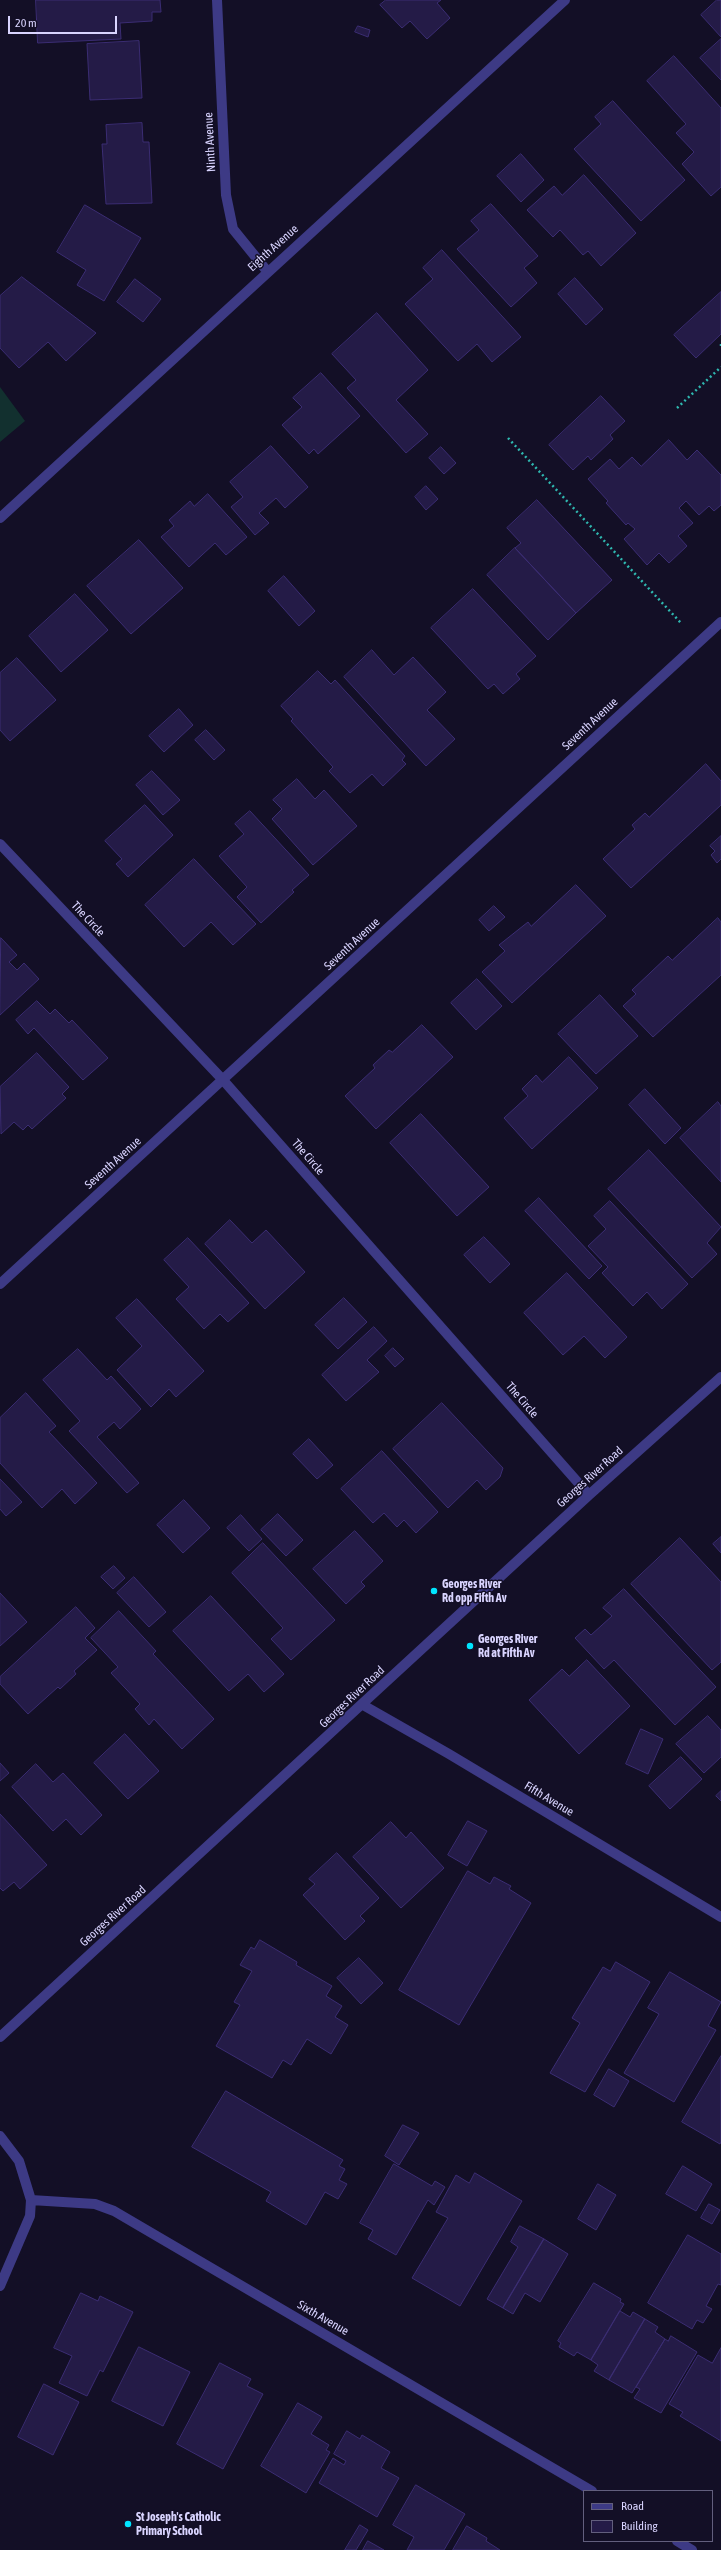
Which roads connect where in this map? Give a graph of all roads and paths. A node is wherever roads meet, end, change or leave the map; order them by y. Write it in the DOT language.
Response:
graph roads {
  1 [pos="217,0"];
  2 [pos="565,0"];
  3 [pos="267,271"];
  4 [pos="721,367"];
  5 [pos="677,408"];
  6 [pos="508,438"];
  7 [pos="0,518"];
  8 [pos="721,622"];
  9 [pos="681,623"];
  10 [pos="0,844"];
  11 [pos="223,1080"];
  12 [pos="0,1284"];
  13 [pos="721,1377"];
  14 [pos="589,1495"];
  15 [pos="363,1705"];
  16 [pos="721,1917"];
  17 [pos="0,2037"];
  18 [pos="0,2136"];
  19 [pos="31,2200"];
  20 [pos="0,2286"];
  21 [pos="590,2490"];
  22 [pos="679,2542"];
  23 [pos="692,2550"];
  1 -- 3 [label="street, Ninth Avenue"];
  2 -- 3 [label="street, Eighth Avenue"];
  3 -- 7 [label="street, Eighth Avenue"];
  4 -- 5 [label="path"];
  6 -- 9 [label="path"];
  8 -- 11 [label="street, Seventh Avenue"];
  10 -- 11 [label="street, The Circle"];
  11 -- 12 [label="street, Seventh Avenue"];
  11 -- 14 [label="street, The Circle"];
  13 -- 14 [label="street, Georges River Road"];
  14 -- 15 [label="street, Georges River Road"];
  15 -- 16 [label="street, Fifth Avenue"];
  15 -- 17 [label="street, Georges River Road"];
  18 -- 19 [label="street"];
  19 -- 20 [label="street"];
  19 -- 21 [label="street, Sixth Avenue"];
  22 -- 23 [label="street"];
}
